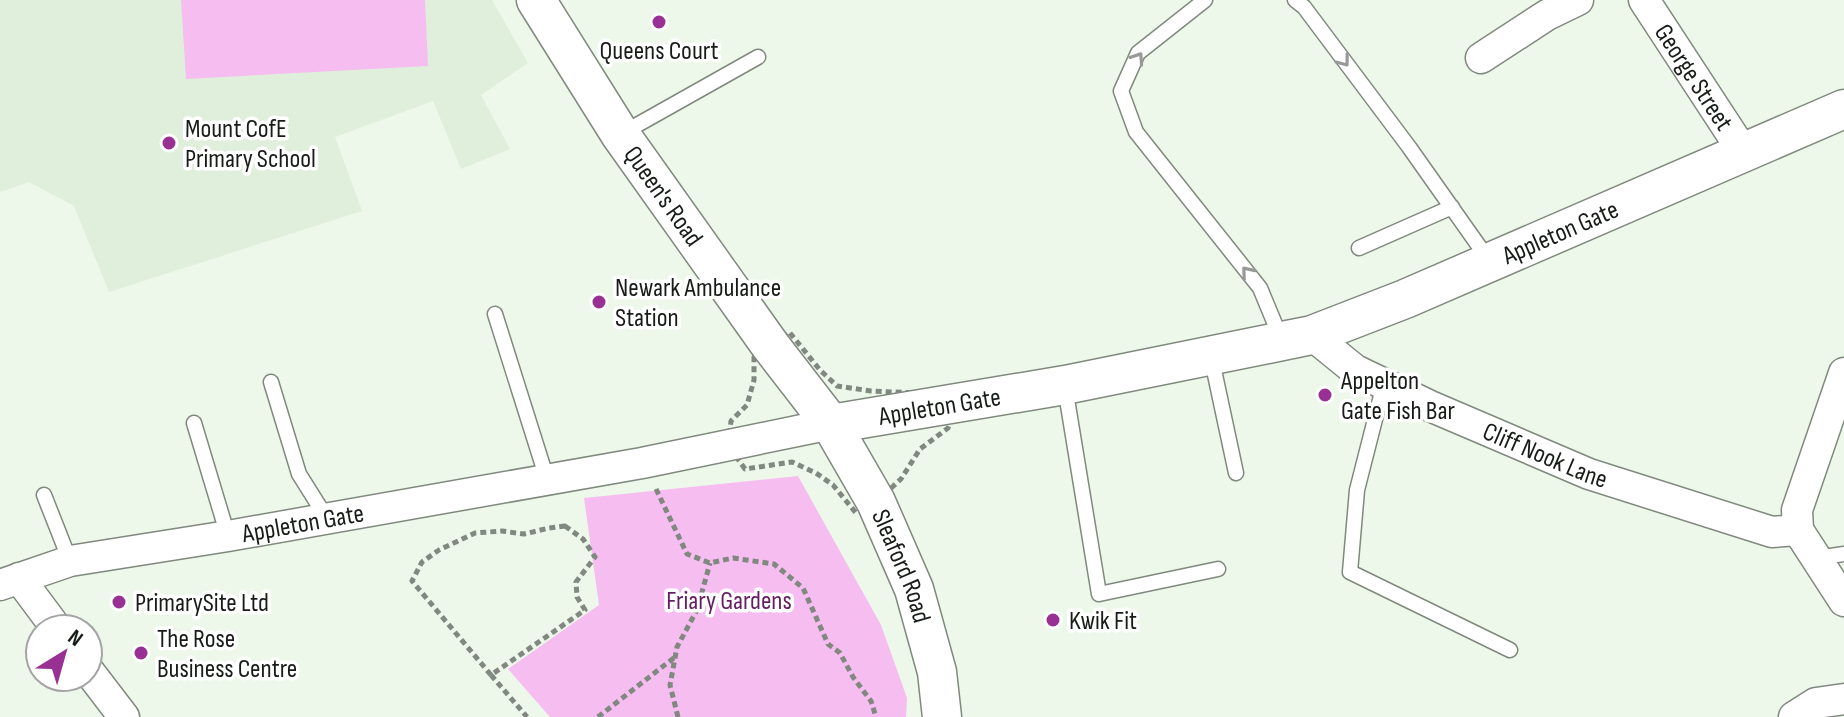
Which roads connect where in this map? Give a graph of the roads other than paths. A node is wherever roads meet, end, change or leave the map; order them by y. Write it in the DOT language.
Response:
graph roads {
  1 [pos="536,0"];
  2 [pos="1205,0"];
  3 [pos="1295,0"];
  4 [pos="1578,0"];
  5 [pos="1644,0"];
  6 [pos="758,57"];
  7 [pos="1481,58"];
  8 [pos="1844,109"];
  9 [pos="620,134"];
  10 [pos="1744,153"];
  11 [pos="1452,207"];
  12 [pos="1359,248"];
  13 [pos="1490,262"];
  14 [pos="495,314"];
  15 [pos="1297,338"];
  16 [pos="1211,356"];
  17 [pos="1844,373"];
  18 [pos="271,382"];
  19 [pos="1384,384"];
  20 [pos="1065,385"];
  21 [pos="194,423"];
  22 [pos="831,424"];
  23 [pos="1236,473"];
  24 [pos="547,479"];
  25 [pos="44,495"];
  26 [pos="326,517"];
  27 [pos="1798,530"];
  28 [pos="228,536"];
  29 [pos="1830,556"];
  30 [pos="70,561"];
  31 [pos="1218,569"];
  32 [pos="9,581"];
  33 [pos="1844,601"];
  34 [pos="41,613"];
  35 [pos="1510,650"];
  36 [pos="104,691"];
  37 [pos="1844,699"];
  38 [pos="124,717"];
  39 [pos="942,717"];
  40 [pos="1794,717"];
  1 -- 9 [label="street, Queen's Road"];
  15 -- 2 [label="lane, one-way"];
  3 -- 11 [label="lane, one-way"];
  4 -- 7 [label="street"];
  5 -- 10 [label="street, George Street"];
  6 -- 9 [label="lane"];
  8 -- 10 [label="street, Appleton Gate"];
  9 -- 22 [label="street, Queen's Road"];
  10 -- 13 [label="street, Appleton Gate"];
  11 -- 12 [label="lane"];
  11 -- 13 [label="lane"];
  13 -- 15 [label="street, Appleton Gate"];
  14 -- 24 [label="lane"];
  15 -- 16 [label="street, Appleton Gate"];
  15 -- 19 [label="street, Cliff Nook Lane"];
  16 -- 20 [label="street, Appleton Gate"];
  16 -- 23 [label="lane"];
  17 -- 27 [label="street"];
  18 -- 26 [label="lane"];
  19 -- 27 [label="street, Cliff Nook Lane"];
  19 -- 35 [label="lane"];
  20 -- 22 [label="street, Appleton Gate"];
  20 -- 31 [label="lane"];
  21 -- 28 [label="lane"];
  22 -- 24 [label="street, Appleton Gate"];
  22 -- 39 [label="street, Sleaford Road"];
  24 -- 26 [label="street, Appleton Gate"];
  25 -- 30 [label="lane"];
  26 -- 28 [label="street, Appleton Gate"];
  27 -- 29 [label="street"];
  28 -- 30 [label="street, Appleton Gate"];
  29 -- 33 [label="street"];
  30 -- 32 [label="street, Appleton Gate"];
  32 -- 34 [label="street"];
  36 -- 38 [label="street"];
  37 -- 40 [label="street"];
}
